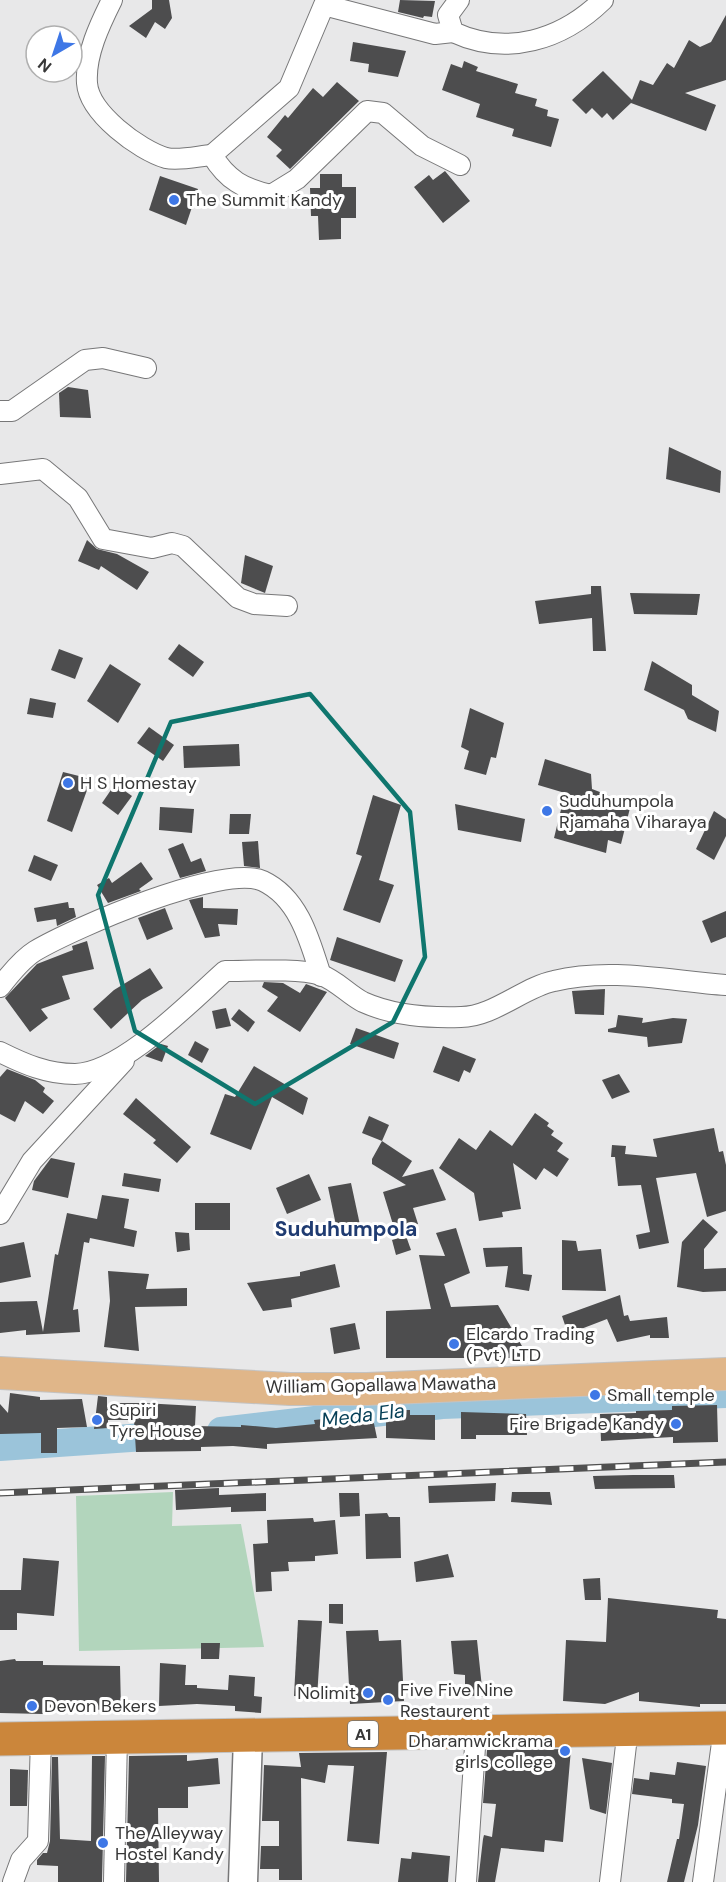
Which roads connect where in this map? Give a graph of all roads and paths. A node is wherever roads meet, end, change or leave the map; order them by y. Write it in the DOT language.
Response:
graph roads {
  1 [pos="112,0"];
  2 [pos="459,0"];
  3 [pos="603,0"];
  4 [pos="321,3"];
  5 [pos="453,32"];
  6 [pos="212,155"];
  7 [pos="460,165"];
  8 [pos="146,368"];
  9 [pos="0,411"];
  10 [pos="0,474"];
  11 [pos="287,606"];
  12 [pos="321,975"];
  13 [pos="726,985"];
  14 [pos="0,987"];
  15 [pos="134,1049"];
  16 [pos="0,1052"];
  17 [pos="0,1214"];
  18 [pos="0,1373"];
  19 [pos="726,1374"];
  20 [pos="628,1728"];
  21 [pos="725,1728"];
  22 [pos="476,1732"];
  23 [pos="117,1737"];
  24 [pos="248,1737"];
  25 [pos="41,1738"];
  26 [pos="0,1739"];
  27 [pos="13,1882"];
  28 [pos="114,1882"];
  29 [pos="243,1882"];
  30 [pos="466,1882"];
  31 [pos="610,1882"];
  32 [pos="703,1882"];
  1 -- 6 [label="street"];
  2 -- 5 [label="street"];
  3 -- 5 [label="street"];
  4 -- 5 [label="street"];
  4 -- 6 [label="street"];
  6 -- 7 [label="street"];
  8 -- 9 [label="street"];
  10 -- 11 [label="street"];
  12 -- 13 [label="street"];
  12 -- 14 [label="street"];
  12 -- 15 [label="street"];
  15 -- 16 [label="street"];
  15 -- 17 [label="street"];
  18 -- 19 [label="main road, William Gopallawa Mawatha"];
  20 -- 21 [label="highway, A1"];
  20 -- 22 [label="highway, A1"];
  20 -- 31 [label="street"];
  21 -- 32 [label="street"];
  22 -- 24 [label="highway, A1"];
  22 -- 30 [label="street"];
  23 -- 24 [label="highway, A1"];
  23 -- 25 [label="highway, A1"];
  23 -- 28 [label="street"];
  24 -- 29 [label="street"];
  25 -- 26 [label="highway, A1"];
  25 -- 27 [label="street"];
}
